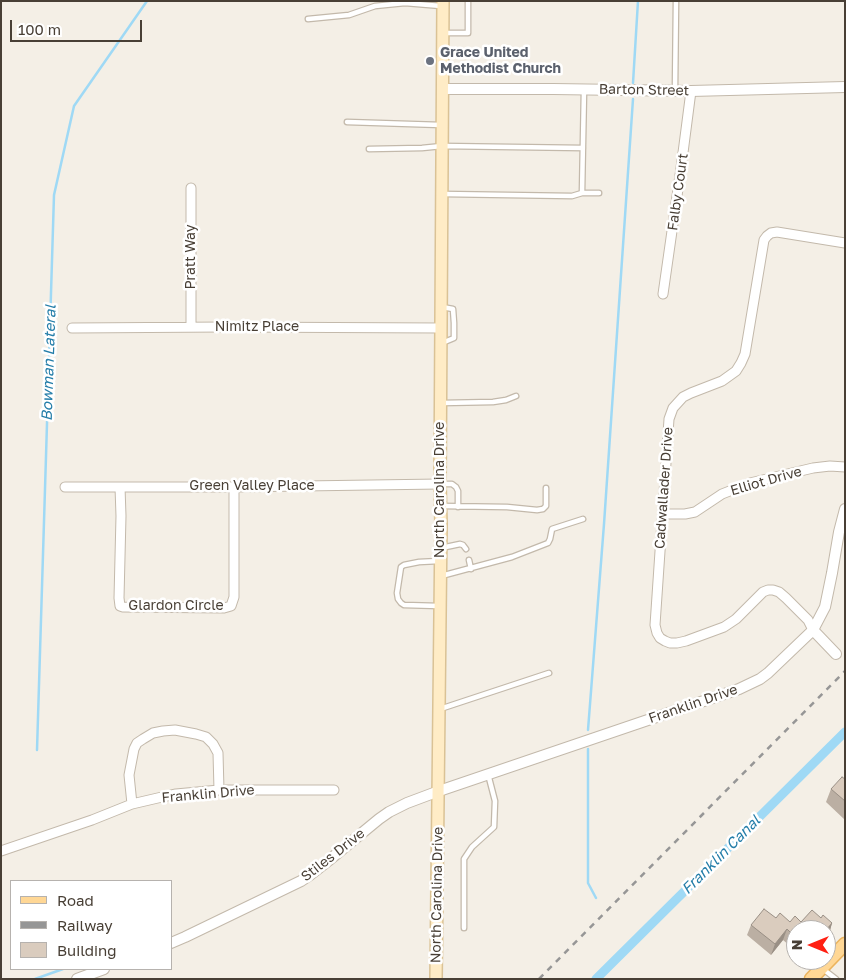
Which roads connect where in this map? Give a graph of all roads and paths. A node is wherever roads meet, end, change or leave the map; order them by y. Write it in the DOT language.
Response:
graph roads {
  1 [pos="468,1"];
  2 [pos="676,1"];
  3 [pos="443,4"];
  4 [pos="308,19"];
  5 [pos="443,33"];
  6 [pos="845,87"];
  7 [pos="443,89"];
  8 [pos="584,89"];
  9 [pos="675,91"];
  10 [pos="690,91"];
  11 [pos="347,122"];
  12 [pos="443,125"];
  13 [pos="442,146"];
  14 [pos="583,148"];
  15 [pos="369,150"];
  16 [pos="191,188"];
  17 [pos="582,193"];
  18 [pos="599,193"];
  19 [pos="442,194"];
  20 [pos="845,243"];
  21 [pos="663,294"];
  22 [pos="441,306"];
  23 [pos="191,327"];
  24 [pos="72,328"];
  25 [pos="441,328"];
  26 [pos="441,343"];
  27 [pos="516,396"];
  28 [pos="440,403"];
  29 [pos="845,467"];
  30 [pos="440,484"];
  31 [pos="65,487"];
  32 [pos="120,487"];
  33 [pos="234,487"];
  34 [pos="546,488"];
  35 [pos="440,506"];
  36 [pos="458,507"];
  37 [pos="845,509"];
  38 [pos="663,514"];
  39 [pos="584,519"];
  40 [pos="440,549"];
  41 [pos="466,549"];
  42 [pos="469,560"];
  43 [pos="440,561"];
  44 [pos="471,568"];
  45 [pos="439,576"];
  46 [pos="439,606"];
  47 [pos="813,630"];
  48 [pos="836,654"];
  49 [pos="549,673"];
  50 [pos="439,709"];
  51 [pos="488,774"];
  52 [pos="219,790"];
  53 [pos="334,790"];
  54 [pos="439,791"];
  55 [pos="132,804"];
  56 [pos="1,851"];
  57 [pos="464,928"];
  58 [pos="172,943"];
  59 [pos="845,944"];
  60 [pos="836,953"];
  61 [pos="102,970"];
  62 [pos="825,970"];
  63 [pos="88,977"];
  64 [pos="77,979"];
  65 [pos="436,979"];
  66 [pos="836,979"];
  1 -- 5 [label="lane"];
  2 -- 9 [label="lane"];
  3 -- 4 [label="lane"];
  3 -- 5 [label="main road, North Carolina Drive"];
  5 -- 7 [label="main road, North Carolina Drive"];
  6 -- 10 [label="street, Barton Street"];
  7 -- 8 [label="street, Barton Street"];
  7 -- 12 [label="main road, North Carolina Drive"];
  8 -- 9 [label="street, Barton Street"];
  8 -- 14 [label="lane"];
  9 -- 10 [label="street, Barton Street"];
  10 -- 21 [label="street, Falby Court"];
  11 -- 12 [label="lane"];
  12 -- 13 [label="main road, North Carolina Drive"];
  13 -- 14 [label="lane"];
  13 -- 15 [label="lane"];
  13 -- 19 [label="main road, North Carolina Drive"];
  14 -- 17 [label="lane"];
  16 -- 23 [label="street, Pratt Way"];
  17 -- 18 [label="lane"];
  17 -- 19 [label="lane"];
  19 -- 22 [label="main road, North Carolina Drive"];
  20 -- 38 [label="street, Cadwallader Drive"];
  22 -- 25 [label="main road, North Carolina Drive"];
  22 -- 26 [label="lane"];
  23 -- 24 [label="street, Nimitz Place"];
  23 -- 25 [label="street, Nimitz Place"];
  25 -- 26 [label="main road, North Carolina Drive"];
  26 -- 28 [label="main road, North Carolina Drive"];
  27 -- 28 [label="lane"];
  28 -- 30 [label="main road, North Carolina Drive"];
  29 -- 38 [label="street, Elliot Drive"];
  30 -- 33 [label="street, Green Valley Place"];
  30 -- 35 [label="main road, North Carolina Drive"];
  30 -- 36 [label="lane"];
  31 -- 32 [label="street, Green Valley Place"];
  32 -- 33 [label="street, Green Valley Place"];
  32 -- 33 [label="street, Glardon Circle"];
  34 -- 36 [label="lane"];
  35 -- 36 [label="lane"];
  35 -- 40 [label="main road, North Carolina Drive"];
  37 -- 47 [label="street, Franklin Drive"];
  38 -- 47 [label="street, Cadwallader Drive"];
  39 -- 44 [label="lane"];
  40 -- 41 [label="lane"];
  40 -- 43 [label="main road, North Carolina Drive"];
  42 -- 44 [label="lane"];
  43 -- 45 [label="main road, North Carolina Drive"];
  43 -- 46 [label="lane"];
  44 -- 45 [label="lane"];
  45 -- 46 [label="main road, North Carolina Drive"];
  46 -- 50 [label="main road, North Carolina Drive"];
  47 -- 48 [label="street, Cadwallader Drive"];
  47 -- 51 [label="street, Franklin Drive"];
  49 -- 50 [label="lane"];
  50 -- 54 [label="main road, North Carolina Drive"];
  51 -- 54 [label="street, Franklin Drive"];
  51 -- 57 [label="lane"];
  52 -- 53 [label="street, Franklin Drive"];
  52 -- 55 [label="street, Franklin Drive"];
  52 -- 55 [label="street"];
  54 -- 58 [label="street, Stiles Drive"];
  54 -- 65 [label="main road, North Carolina Drive"];
  55 -- 56 [label="street, Franklin Drive"];
  59 -- 60 [label="main road"];
  61 -- 63 [label="street"];
  62 -- 66 [label="lane"];
  63 -- 64 [label="street"];
}
